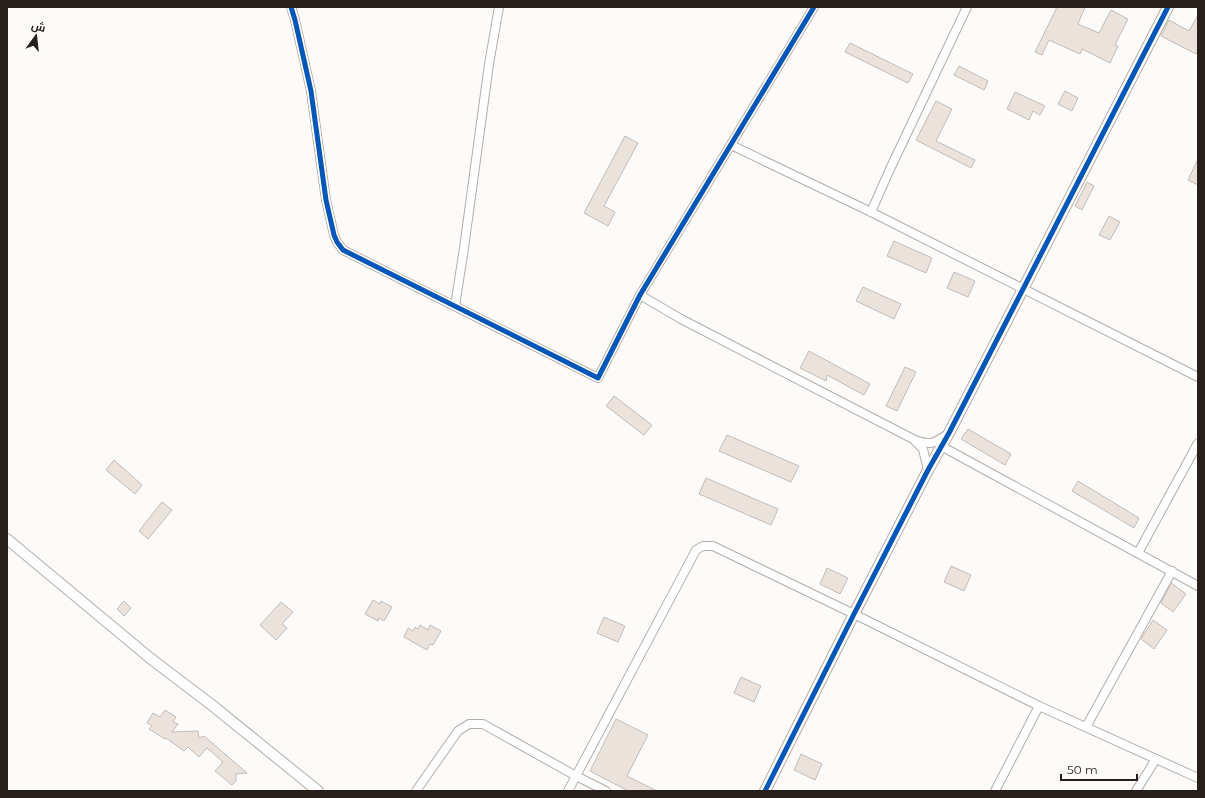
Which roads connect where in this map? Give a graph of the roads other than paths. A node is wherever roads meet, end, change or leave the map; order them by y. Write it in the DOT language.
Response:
graph roads {
  1 [pos="291,7"];
  2 [pos="499,7"];
  3 [pos="814,7"];
  4 [pos="967,7"];
  5 [pos="1168,7"];
  6 [pos="731,145"];
  7 [pos="871,212"];
  8 [pos="1023,289"];
  9 [pos="640,295"];
  10 [pos="455,306"];
  11 [pos="1198,377"];
  12 [pos="949,433"];
  13 [pos="915,440"];
  14 [pos="1198,443"];
  15 [pos="941,446"];
  16 [pos="928,470"];
  17 [pos="7,539"];
  18 [pos="1138,553"];
  19 [pos="1172,571"];
  20 [pos="1198,586"];
  21 [pos="854,614"];
  22 [pos="1039,706"];
  23 [pos="1086,727"];
  24 [pos="1156,759"];
  25 [pos="576,776"];
  26 [pos="1198,778"];
  27 [pos="318,791"];
  28 [pos="416,791"];
  29 [pos="568,791"];
  30 [pos="606,791"];
  31 [pos="765,791"];
  32 [pos="995,791"];
  33 [pos="1136,791"];
  1 -- 10 [label="street"];
  2 -- 10 [label="street"];
  3 -- 6 [label="street"];
  4 -- 7 [label="street"];
  5 -- 8 [label="street"];
  6 -- 7 [label="street"];
  6 -- 9 [label="street"];
  7 -- 8 [label="street"];
  8 -- 11 [label="street"];
  8 -- 12 [label="street"];
  9 -- 10 [label="street"];
  9 -- 13 [label="street"];
  12 -- 13 [label="street"];
  12 -- 15 [label="street"];
  13 -- 16 [label="street"];
  14 -- 18 [label="street"];
  15 -- 16 [label="street"];
  15 -- 18 [label="street"];
  16 -- 21 [label="street"];
  17 -- 27 [label="street"];
  18 -- 19 [label="street"];
  19 -- 20 [label="street"];
  19 -- 23 [label="street"];
  21 -- 22 [label="street"];
  21 -- 25 [label="street"];
  21 -- 31 [label="street"];
  22 -- 23 [label="street"];
  22 -- 32 [label="street"];
  23 -- 24 [label="street"];
  24 -- 26 [label="street"];
  24 -- 33 [label="street"];
  25 -- 28 [label="street"];
  25 -- 29 [label="street"];
  25 -- 30 [label="street"];
}
